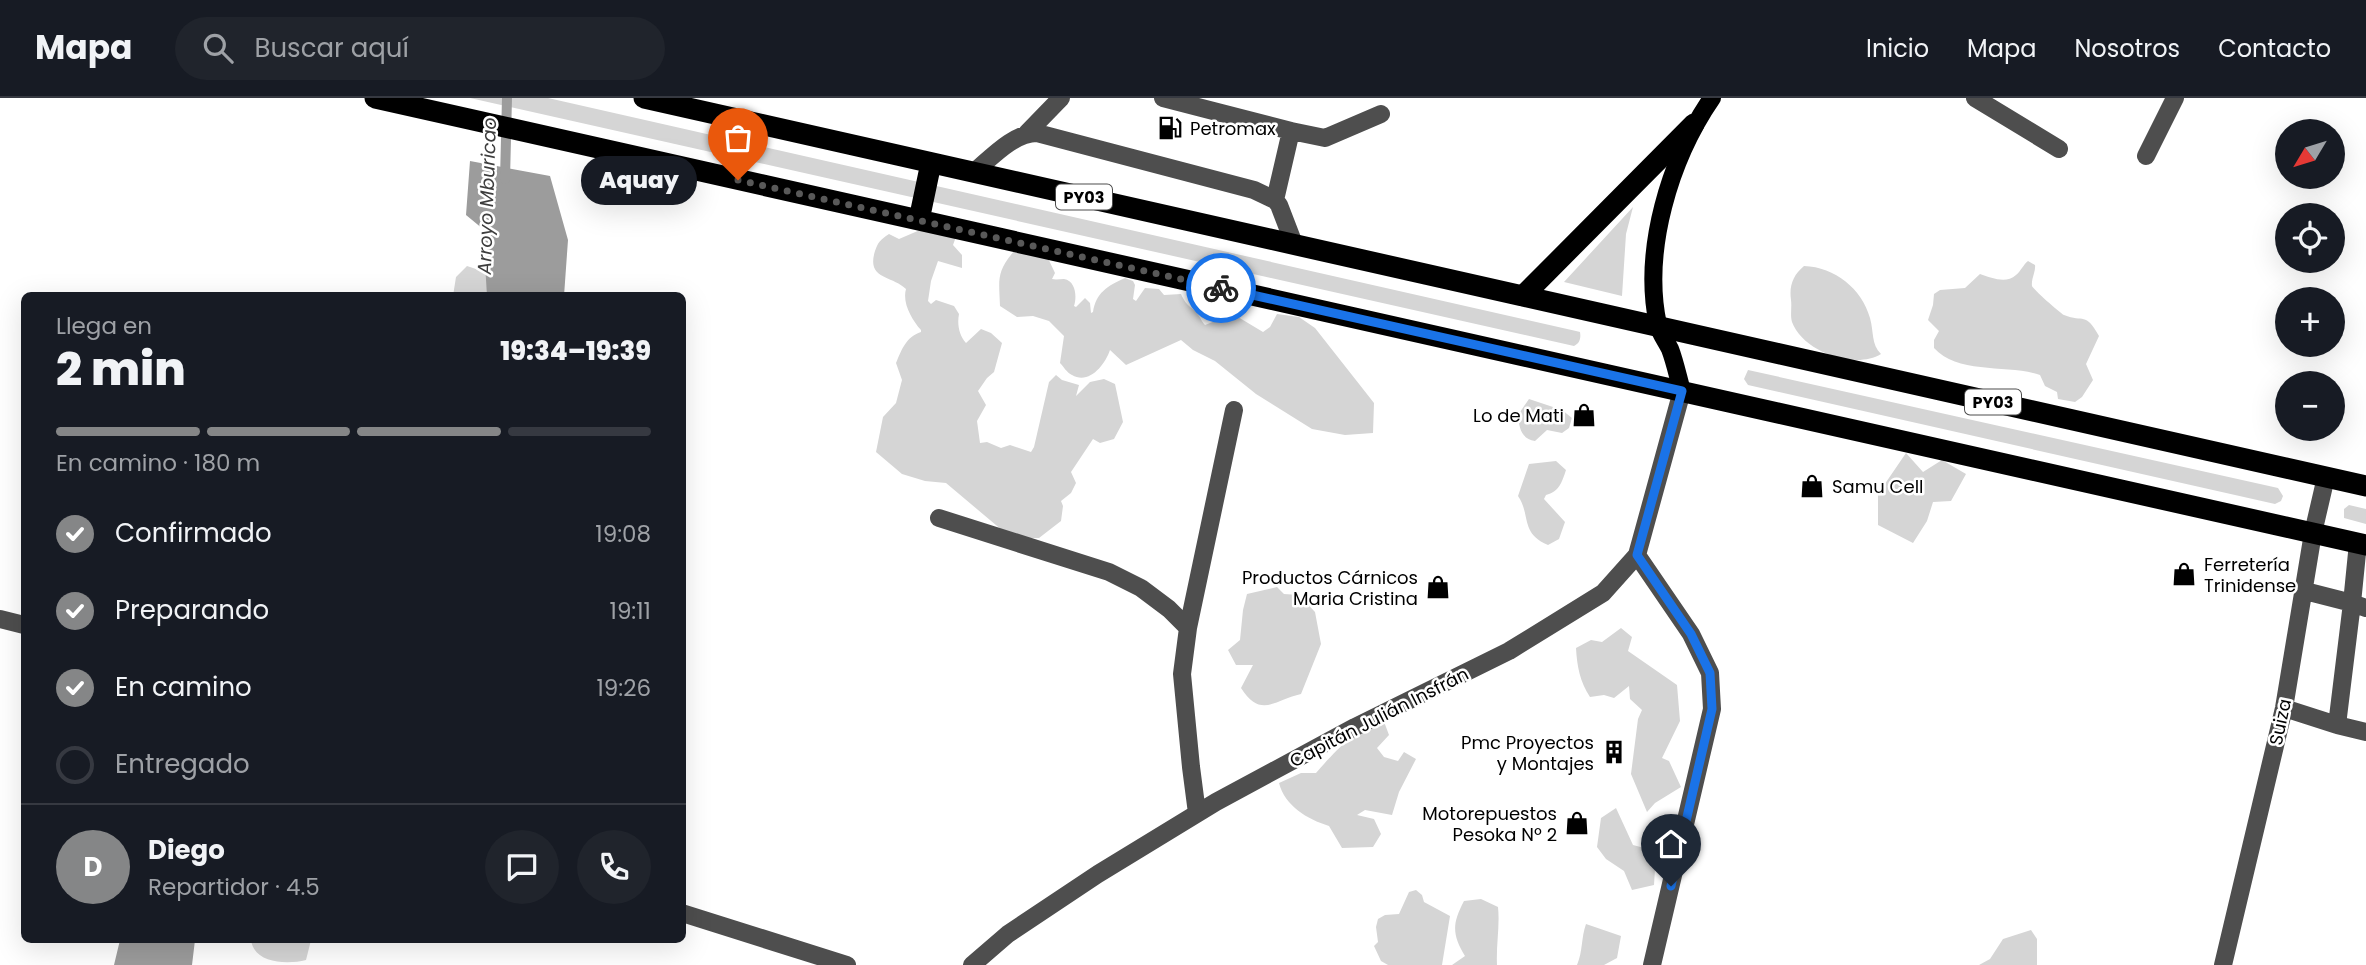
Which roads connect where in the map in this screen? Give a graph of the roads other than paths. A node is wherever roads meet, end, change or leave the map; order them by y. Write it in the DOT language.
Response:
graph roads {
  1 [pos="375,98"];
  2 [pos="644,98"];
  3 [pos="1061,98"];
  4 [pos="1163,98"];
  5 [pos="1712,98"];
  6 [pos="1975,98"];
  7 [pos="2175,98"];
  8 [pos="1381,114"];
  9 [pos="1694,124"];
  10 [pos="1292,131"];
  11 [pos="1027,133"];
  12 [pos="2059,149"];
  13 [pos="2146,156"];
  14 [pos="931,163"];
  15 [pos="973,173"];
  16 [pos="1275,200"];
  17 [pos="919,220"];
  18 [pos="1294,244"];
  19 [pos="1523,296"];
  20 [pos="1659,327"];
  21 [pos="1682,391"];
  22 [pos="1234,410"];
  23 [pos="2326,477"];
  24 [pos="2366,486"];
  25 [pos="939,518"];
  26 [pos="2314,533"];
  27 [pos="2362,544"];
  28 [pos="1637,555"];
  29 [pos="2305,591"];
  30 [pos="2359,606"];
  31 [pos="0,619"];
  32 [pos="21,624"];
  33 [pos="1188,628"];
  34 [pos="2284,708"];
  35 [pos="2337,725"];
  36 [pos="2366,732"];
  37 [pos="1198,813"];
  38 [pos="686,914"];
  39 [pos="847,965"];
  40 [pos="972,965"];
  41 [pos="1652,965"];
  42 [pos="2223,965"];
  1 -- 17 [label="highway"];
  2 -- 14 [label="highway, PY03"];
  3 -- 11 [label="street"];
  4 -- 10 [label="street"];
  5 -- 9 [label="main road"];
  6 -- 12 [label="street"];
  7 -- 13 [label="street"];
  8 -- 10 [label="street"];
  9 -- 19 [label="highway"];
  9 -- 20 [label="main road"];
  10 -- 16 [label="street"];
  11 -- 15 [label="street"];
  11 -- 16 [label="street"];
  14 -- 15 [label="highway, PY03"];
  14 -- 17 [label="highway"];
  15 -- 18 [label="highway, PY03"];
  16 -- 18 [label="street"];
  17 -- 21 [label="highway"];
  18 -- 19 [label="highway, PY03"];
  19 -- 20 [label="highway, PY03"];
  20 -- 21 [label="main road"];
  20 -- 23 [label="highway, PY03"];
  21 -- 26 [label="highway"];
  21 -- 28 [label="street, Capitán Julián Insfrán"];
  22 -- 33 [label="street"];
  23 -- 24 [label="highway, PY03"];
  23 -- 26 [label="street, Suiza"];
  25 -- 33 [label="street"];
  26 -- 27 [label="highway"];
  26 -- 29 [label="street, Suiza"];
  27 -- 30 [label="street"];
  28 -- 37 [label="street, Capitán Julián Insfrán"];
  28 -- 41 [label="street"];
  29 -- 30 [label="street"];
  29 -- 34 [label="street, Suiza"];
  30 -- 35 [label="street"];
  31 -- 32 [label="street"];
  33 -- 37 [label="street"];
  34 -- 35 [label="street"];
  34 -- 42 [label="street, Suiza"];
  35 -- 36 [label="street"];
  37 -- 40 [label="street, Capitán Julián Insfrán"];
  38 -- 39 [label="street"];
}
